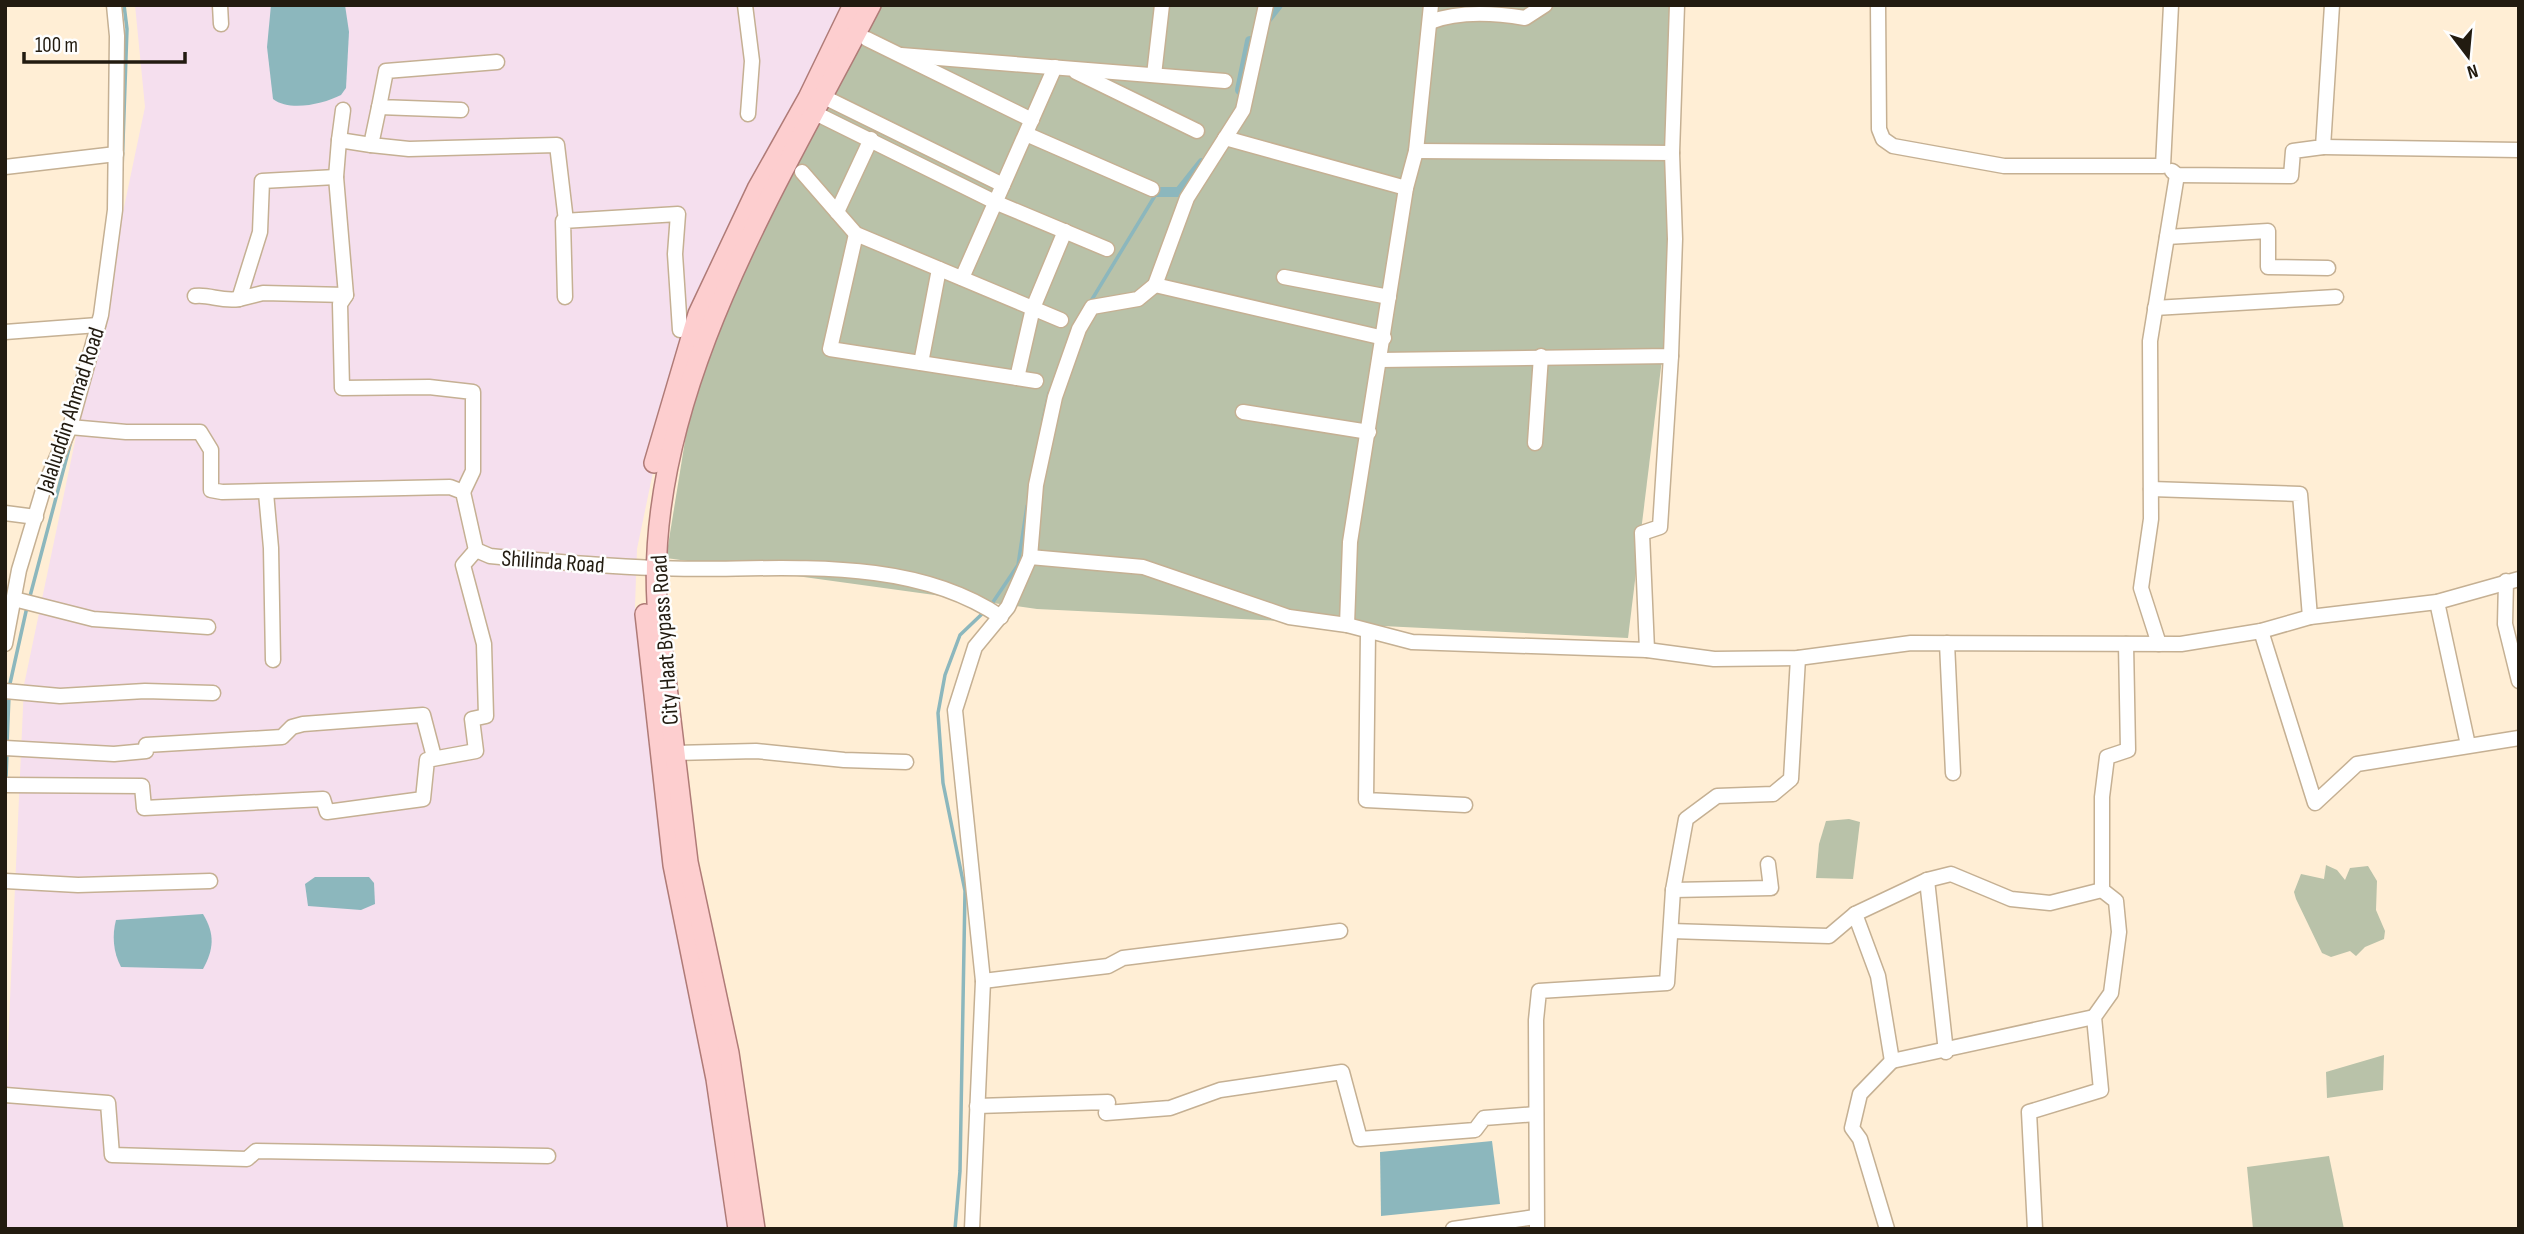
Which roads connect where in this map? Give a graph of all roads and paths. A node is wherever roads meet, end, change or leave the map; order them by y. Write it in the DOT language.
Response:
graph roads {
  1 [pos="114,5"];
  2 [pos="220,5"];
  3 [pos="745,5"];
  4 [pos="853,5"];
  5 [pos="871,5"];
  6 [pos="1162,5"];
  7 [pos="1266,5"];
  8 [pos="1431,5"];
  9 [pos="1545,5"];
  10 [pos="1677,5"];
  11 [pos="1878,5"];
  12 [pos="2171,5"];
  13 [pos="2332,5"];
  14 [pos="1519,11"];
  15 [pos="1430,22"];
  16 [pos="221,24"];
  17 [pos="867,39"];
  18 [pos="901,55"];
  19 [pos="497,62"];
  20 [pos="1062,68"];
  21 [pos="1154,75"];
  22 [pos="1225,80"];
  23 [pos="820,105"];
  24 [pos="379,107"];
  25 [pos="343,110"];
  26 [pos="461,110"];
  27 [pos="748,114"];
  28 [pos="1029,127"];
  29 [pos="1197,131"];
  30 [pos="1225,138"];
  31 [pos="871,139"];
  32 [pos="339,140"];
  33 [pos="371,145"];
  34 [pos="2323,146"];
  35 [pos="2519,150"];
  36 [pos="1416,151"];
  37 [pos="1672,152"];
  38 [pos="116,154"];
  39 [pos="2163,166"];
  40 [pos="5,167"];
  41 [pos="802,172"];
  42 [pos="2177,175"];
  43 [pos="336,177"];
  44 [pos="1003,186"];
  45 [pos="1406,188"];
  46 [pos="1152,189"];
  47 [pos="996,202"];
  48 [pos="837,212"];
  49 [pos="566,221"];
  50 [pos="1065,231"];
  51 [pos="856,234"];
  52 [pos="2167,237"];
  53 [pos="1107,248"];
  54 [pos="2328,268"];
  55 [pos="939,269"];
  56 [pos="1284,277"];
  57 [pos="962,278"];
  58 [pos="1155,285"];
  59 [pos="346,295"];
  60 [pos="195,296"];
  61 [pos="565,297"];
  62 [pos="1389,297"];
  63 [pos="2336,298"];
  64 [pos="239,299"];
  65 [pos="1033,308"];
  66 [pos="2155,308"];
  67 [pos="1061,320"];
  68 [pos="98,325"];
  69 [pos="680,330"];
  70 [pos="5,332"];
  71 [pos="1384,338"];
  72 [pos="1541,356"];
  73 [pos="1671,356"];
  74 [pos="1380,360"];
  75 [pos="921,363"];
  76 [pos="1017,378"];
  77 [pos="1036,381"];
  78 [pos="1243,412"];
  79 [pos="69,427"];
  80 [pos="1369,432"];
  81 [pos="1535,443"];
  82 [pos="2151,489"];
  83 [pos="463,492"];
  84 [pos="266,493"];
  85 [pos="5,513"];
  86 [pos="36,517"];
  87 [pos="476,550"];
  88 [pos="1030,557"];
  89 [pos="649,568"];
  90 [pos="2512,580"];
  91 [pos="14,599"];
  92 [pos="2437,602"];
  93 [pos="999,616"];
  94 [pos="2310,617"];
  95 [pos="1347,625"];
  96 [pos="208,627"];
  97 [pos="2261,631"];
  98 [pos="1368,632"];
  99 [pos="1947,643"];
  100 [pos="2126,643"];
  101 [pos="5,644"];
  102 [pos="2159,644"];
  103 [pos="1647,650"];
  104 [pos="1798,658"];
  105 [pos="273,660"];
  106 [pos="2519,681"];
  107 [pos="5,691"];
  108 [pos="212,693"];
  109 [pos="2519,738"];
  110 [pos="2468,745"];
  111 [pos="5,748"];
  112 [pos="674,753"];
  113 [pos="434,757"];
  114 [pos="905,762"];
  115 [pos="1953,773"];
  116 [pos="5,785"];
  117 [pos="1465,805"];
  118 [pos="1768,864"];
  119 [pos="1927,880"];
  120 [pos="5,881"];
  121 [pos="210,881"];
  122 [pos="1673,890"];
  123 [pos="2102,890"];
  124 [pos="1855,914"];
  125 [pos="1340,931"];
  126 [pos="1671,931"];
  127 [pos="983,981"];
  128 [pos="2094,1017"];
  129 [pos="1946,1052"];
  130 [pos="1892,1061"];
  131 [pos="5,1095"];
  132 [pos="977,1106"];
  133 [pos="1535,1114"];
  134 [pos="548,1156"];
  135 [pos="1536,1223"];
  136 [pos="738,1229"];
  137 [pos="755,1229"];
  138 [pos="972,1229"];
  139 [pos="1452,1229"];
  140 [pos="1887,1229"];
  141 [pos="2035,1229"];
  1 -- 38 [label="street, Jalaluddin Ahmad Road"];
  2 -- 16 [label="street"];
  3 -- 27 [label="street"];
  4 -- 89 [label="main road, City Haat Bypass Road"];
  5 -- 23 [label="main road, City Haat Bypass Road"];
  6 -- 21 [label="street"];
  7 -- 30 [label="street"];
  8 -- 15 [label="street"];
  9 -- 14 [label="street"];
  10 -- 37 [label="street"];
  11 -- 39 [label="street"];
  12 -- 39 [label="street"];
  13 -- 34 [label="street"];
  14 -- 15 [label="street"];
  15 -- 36 [label="street"];
  17 -- 18 [label="street"];
  18 -- 20 [label="street"];
  18 -- 28 [label="street"];
  19 -- 24 [label="street"];
  20 -- 21 [label="street"];
  20 -- 28 [label="street"];
  20 -- 29 [label="street"];
  21 -- 22 [label="street"];
  23 -- 31 [label="street"];
  23 -- 44 [label="street"];
  23 -- 89 [label="main road, City Haat Bypass Road"];
  24 -- 26 [label="street"];
  24 -- 33 [label="street"];
  25 -- 32 [label="street"];
  28 -- 44 [label="street"];
  28 -- 46 [label="street"];
  30 -- 45 [label="street"];
  30 -- 58 [label="street"];
  31 -- 47 [label="street"];
  31 -- 48 [label="street"];
  32 -- 33 [label="street"];
  32 -- 43 [label="street"];
  33 -- 49 [label="street"];
  34 -- 35 [label="street"];
  34 -- 42 [label="street"];
  36 -- 37 [label="street"];
  36 -- 45 [label="street"];
  37 -- 73 [label="street"];
  38 -- 40 [label="street"];
  38 -- 68 [label="street, Jalaluddin Ahmad Road"];
  39 -- 42 [label="street"];
  41 -- 48 [label="street"];
  42 -- 52 [label="street"];
  43 -- 59 [label="street"];
  43 -- 64 [label="street"];
  44 -- 47 [label="street"];
  45 -- 62 [label="street"];
  47 -- 50 [label="street"];
  47 -- 57 [label="street"];
  48 -- 51 [label="street"];
  49 -- 61 [label="street"];
  49 -- 69 [label="street"];
  50 -- 53 [label="street"];
  50 -- 65 [label="street"];
  51 -- 55 [label="street"];
  51 -- 75 [label="street"];
  52 -- 54 [label="street"];
  52 -- 66 [label="street"];
  55 -- 57 [label="street"];
  55 -- 75 [label="street"];
  56 -- 62 [label="street"];
  57 -- 65 [label="street"];
  58 -- 71 [label="street"];
  58 -- 88 [label="street"];
  59 -- 64 [label="street"];
  59 -- 83 [label="street"];
  60 -- 64 [label="street"];
  62 -- 71 [label="street"];
  63 -- 66 [label="street"];
  65 -- 67 [label="street"];
  65 -- 76 [label="street"];
  66 -- 82 [label="street"];
  68 -- 70 [label="street"];
  68 -- 79 [label="street, Jalaluddin Ahmad Road"];
  71 -- 74 [label="street"];
  72 -- 73 [label="street"];
  72 -- 74 [label="street"];
  72 -- 81 [label="street"];
  73 -- 103 [label="street"];
  74 -- 80 [label="street"];
  75 -- 76 [label="street"];
  76 -- 77 [label="street"];
  78 -- 80 [label="street"];
  79 -- 84 [label="street"];
  79 -- 86 [label="street, Jalaluddin Ahmad Road"];
  80 -- 95 [label="street"];
  82 -- 94 [label="street"];
  82 -- 102 [label="street"];
  83 -- 84 [label="street"];
  83 -- 87 [label="street, Shilinda Road"];
  84 -- 105 [label="street"];
  85 -- 86 [label="street"];
  86 -- 91 [label="street, Jalaluddin Ahmad Road"];
  87 -- 89 [label="street, Shilinda Road"];
  87 -- 113 [label="street"];
  88 -- 93 [label="street"];
  88 -- 95 [label="street"];
  89 -- 93 [label="street, Shilinda Road"];
  89 -- 112 [label="main road, City Haat Bypass Road"];
  89 -- 136 [label="main road, City Haat Bypass Road"];
  90 -- 92 [label="street"];
  90 -- 106 [label="street"];
  91 -- 96 [label="street"];
  91 -- 101 [label="street, Jalaluddin Ahmad Road"];
  92 -- 94 [label="street"];
  92 -- 110 [label="street"];
  93 -- 127 [label="street"];
  94 -- 97 [label="street"];
  95 -- 98 [label="street"];
  97 -- 102 [label="street"];
  97 -- 110 [label="street"];
  98 -- 103 [label="street"];
  98 -- 117 [label="street"];
  99 -- 100 [label="street"];
  99 -- 104 [label="street"];
  99 -- 115 [label="street"];
  100 -- 102 [label="street"];
  100 -- 123 [label="street"];
  103 -- 104 [label="street"];
  104 -- 122 [label="street"];
  107 -- 108 [label="street"];
  109 -- 110 [label="street"];
  111 -- 113 [label="street"];
  112 -- 114 [label="street"];
  112 -- 137 [label="main road, City Haat Bypass Road"];
  113 -- 116 [label="street"];
  118 -- 122 [label="street"];
  119 -- 123 [label="street"];
  119 -- 124 [label="street"];
  119 -- 129 [label="street"];
  120 -- 121 [label="street"];
  122 -- 126 [label="street"];
  123 -- 128 [label="street"];
  124 -- 126 [label="street"];
  124 -- 130 [label="street"];
  125 -- 127 [label="street"];
  126 -- 133 [label="street"];
  127 -- 132 [label="street"];
  128 -- 129 [label="street"];
  128 -- 141 [label="street"];
  129 -- 130 [label="street"];
  130 -- 140 [label="street"];
  131 -- 134 [label="street"];
  132 -- 133 [label="street"];
  132 -- 138 [label="street"];
  133 -- 135 [label="street"];
  135 -- 139 [label="street"];
}
